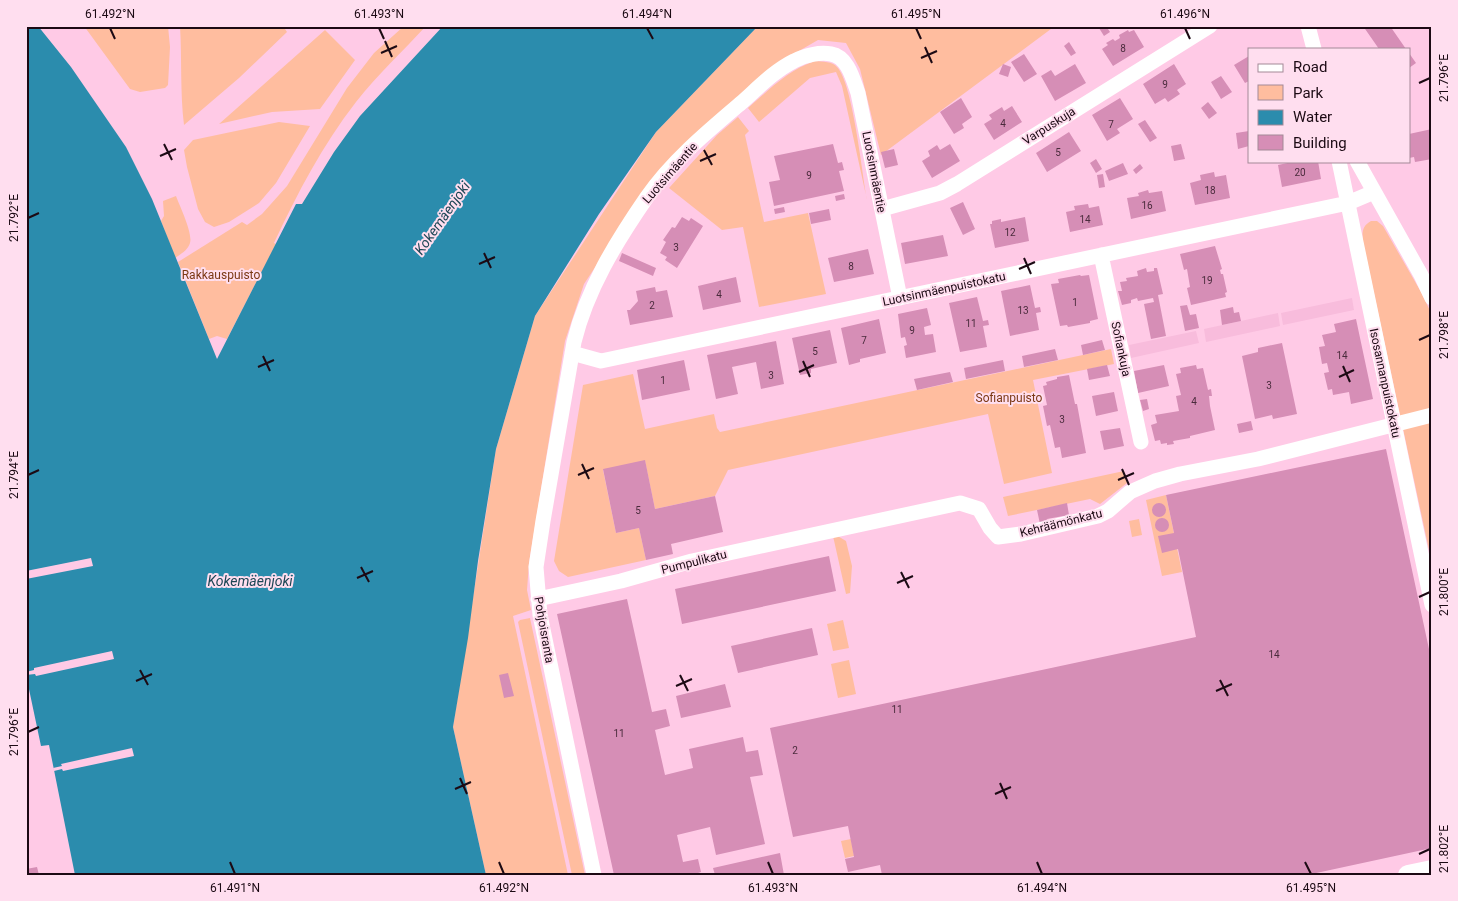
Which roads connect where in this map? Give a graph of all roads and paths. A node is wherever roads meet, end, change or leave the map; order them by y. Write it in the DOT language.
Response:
graph roads {
  1 [pos="1210,26"];
  2 [pos="1308,26"];
  3 [pos="1314,48"];
  4 [pos="832,54"];
  5 [pos="1339,162"];
  6 [pos="1358,162"];
  7 [pos="1374,192"];
  8 [pos="1348,203"];
  9 [pos="882,209"];
  10 [pos="1101,255"];
  11 [pos="900,298"];
  12 [pos="1432,298"];
  13 [pos="572,353"];
  14 [pos="1432,415"];
  15 [pos="1394,425"];
  16 [pos="1140,442"];
  17 [pos="850,526"];
  18 [pos="538,599"];
  19 [pos="1432,605"];
  20 [pos="1432,870"];
  21 [pos="594,875"];
  22 [pos="1408,875"];
  1 -- 9 [label="street, Varpuskuja"];
  2 -- 3 [label="street"];
  4 -- 9 [label="street, Luotsinmäentie"];
  4 -- 13 [label="street, Luotsimäentie"];
  5 -- 8 [label="street, Isosannanpuistokatu"];
  6 -- 7 [label="street"];
  7 -- 8 [label="street, Luotsinmäenpuistokatu"];
  7 -- 12 [label="street"];
  8 -- 10 [label="street, Luotsinmäenpuistokatu"];
  8 -- 15 [label="street, Isosannanpuistokatu"];
  9 -- 11 [label="street, Luotsinmäentie"];
  10 -- 11 [label="street, Luotsinmäenpuistokatu"];
  10 -- 16 [label="street, Sofiankuja"];
  11 -- 13 [label="street, Luotsinmäenpuistokatu"];
  13 -- 18 [label="street, Pohjoisranta"];
  14 -- 15 [label="street"];
  15 -- 17 [label="street, Kehräämönkatu"];
  15 -- 19 [label="street, Isosannanpuistokatu"];
  17 -- 18 [label="street, Pumpulikatu"];
  18 -- 21 [label="street, Pohjoisranta"];
  20 -- 22 [label="main road"];
}
